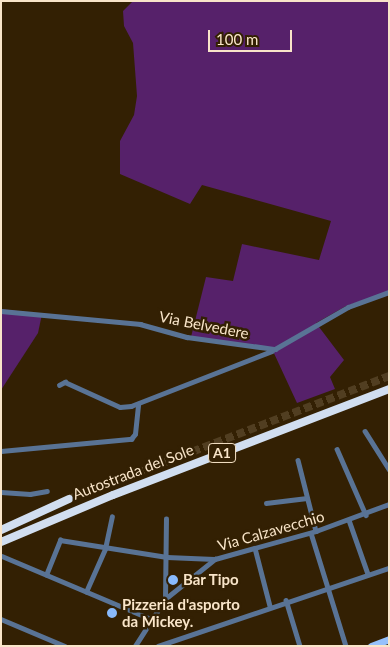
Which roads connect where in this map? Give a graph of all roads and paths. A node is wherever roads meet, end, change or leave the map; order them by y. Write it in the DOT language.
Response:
graph roads {
  1 [pos="389,292"];
  2 [pos="1,311"];
  3 [pos="275,349"];
  4 [pos="59,385"];
  5 [pos="389,389"];
  6 [pos="138,404"];
  7 [pos="365,430"];
  8 [pos="337,449"];
  9 [pos="1,451"];
  10 [pos="298,460"];
  11 [pos="389,469"];
  12 [pos="47,491"];
  13 [pos="1,492"];
  14 [pos="307,498"];
  15 [pos="69,499"];
  16 [pos="266,503"];
  17 [pos="389,504"];
  18 [pos="366,514"];
  19 [pos="112,516"];
  20 [pos="166,519"];
  21 [pos="350,520"];
  22 [pos="1,530"];
  23 [pos="313,532"];
  24 [pos="1,542"];
  25 [pos="255,548"];
  26 [pos="105,549"];
  27 [pos="2,556"];
  28 [pos="167,557"];
  29 [pos="215,559"];
  30 [pos="389,568"];
  31 [pos="368,574"];
  32 [pos="46,575"];
  33 [pos="326,588"];
  34 [pos="86,592"];
  35 [pos="165,599"];
  36 [pos="286,600"];
  37 [pos="270,606"];
  38 [pos="1,619"];
  39 [pos="151,619"];
  40 [pos="389,639"];
  41 [pos="65,646"];
  42 [pos="135,646"];
  43 [pos="158,646"];
  44 [pos="300,646"];
  45 [pos="346,646"];
  46 [pos="371,646"];
  1 -- 3 [label="street"];
  2 -- 3 [label="street, Via Belvedere"];
  3 -- 6 [label="street"];
  4 -- 6 [label="street"];
  5 -- 24 [label="highway, Autostrada del Sole / A1"];
  6 -- 9 [label="street"];
  7 -- 11 [label="street"];
  8 -- 18 [label="street"];
  10 -- 14 [label="street"];
  12 -- 13 [label="street"];
  14 -- 16 [label="street"];
  14 -- 23 [label="street"];
  15 -- 22 [label="highway, Autostrada del Sole"];
  17 -- 18 [label="street, Via Calzavecchio"];
  18 -- 21 [label="street, Via Calzavecchio"];
  19 -- 26 [label="street"];
  20 -- 28 [label="street"];
  21 -- 23 [label="street, Via Calzavecchio"];
  21 -- 31 [label="street"];
  23 -- 25 [label="street, Via Calzavecchio"];
  23 -- 33 [label="street"];
  25 -- 29 [label="street, Via Calzavecchio"];
  25 -- 37 [label="street"];
  26 -- 28 [label="street"];
  26 -- 32 [label="street"];
  26 -- 34 [label="street"];
  27 -- 32 [label="street"];
  28 -- 29 [label="street"];
  28 -- 35 [label="street"];
  29 -- 35 [label="street, Via Calzavecchio"];
  30 -- 31 [label="street"];
  31 -- 33 [label="street"];
  32 -- 34 [label="street"];
  33 -- 36 [label="street"];
  33 -- 45 [label="street"];
  34 -- 39 [label="street"];
  35 -- 39 [label="street, Via Calzavecchio"];
  36 -- 37 [label="street"];
  36 -- 44 [label="street"];
  37 -- 43 [label="street"];
  38 -- 41 [label="street"];
  39 -- 42 [label="street, Via Calzavecchio"];
  40 -- 46 [label="main road"];
}
